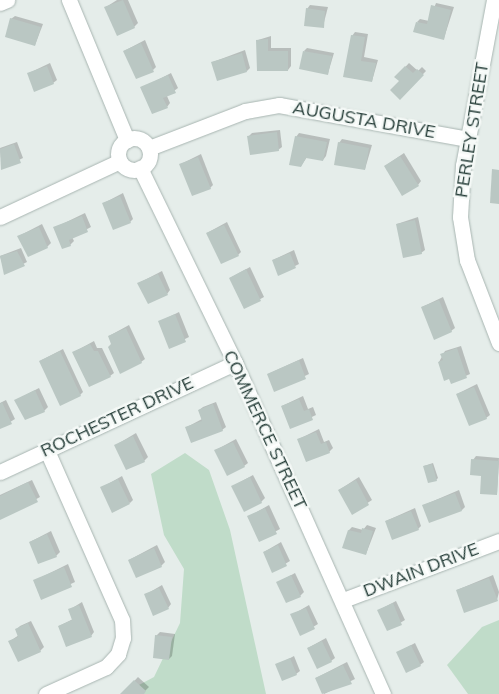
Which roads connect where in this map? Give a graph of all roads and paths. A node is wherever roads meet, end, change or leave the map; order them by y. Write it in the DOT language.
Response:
graph roads {
  1 [pos="7,0"];
  2 [pos="69,0"];
  3 [pos="494,0"];
  4 [pos="0,3"];
  5 [pos="468,138"];
  6 [pos="127,140"];
  7 [pos="149,148"];
  8 [pos="120,161"];
  9 [pos="140,168"];
  10 [pos="0,217"];
  11 [pos="499,343"];
  12 [pos="235,362"];
  13 [pos="47,451"];
  14 [pos="0,472"];
  15 [pos="499,541"];
  16 [pos="343,600"];
  17 [pos="46,694"];
  18 [pos="383,694"];
  1 -- 4 [label="street"];
  2 -- 6 [label="street"];
  3 -- 5 [label="street, PERLEY STREET"];
  5 -- 7 [label="street, AUGUSTA DRIVE"];
  5 -- 11 [label="street, PERLEY STREET"];
  6 -- 7 [label="street"];
  6 -- 8 [label="street"];
  7 -- 9 [label="street"];
  8 -- 9 [label="street"];
  8 -- 10 [label="street"];
  9 -- 12 [label="street, COMMERCE STREET"];
  12 -- 13 [label="street, ROCHESTER DRIVE"];
  12 -- 16 [label="street, COMMERCE STREET"];
  13 -- 14 [label="street, ROCHESTER DRIVE"];
  13 -- 17 [label="street"];
  15 -- 16 [label="street, DWAIN DRIVE"];
  16 -- 18 [label="street, COMMERCE STREET"];
}
